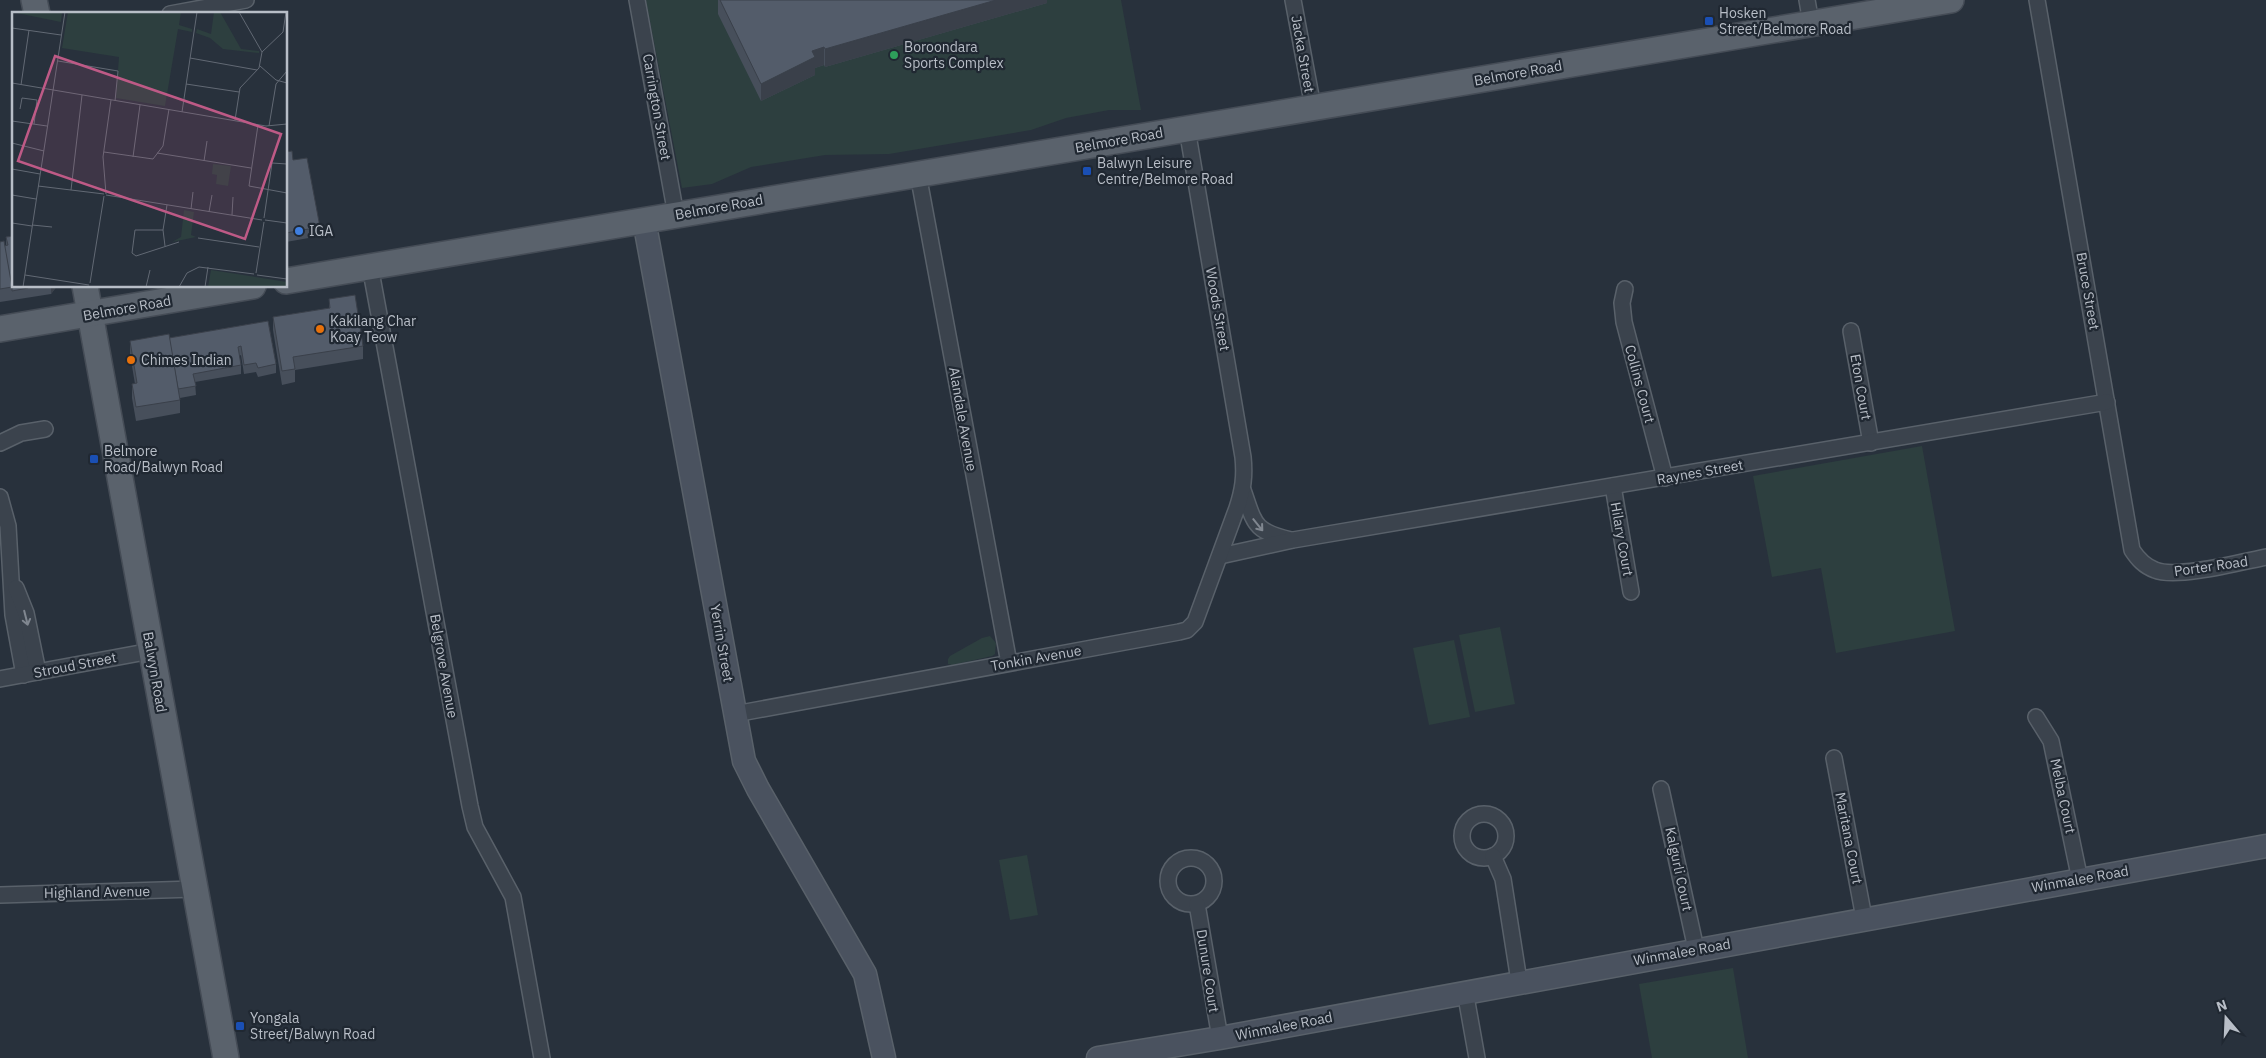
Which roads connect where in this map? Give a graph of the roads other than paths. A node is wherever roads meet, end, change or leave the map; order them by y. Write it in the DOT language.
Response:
graph roads {
  1 [pos="246,0"];
  2 [pos="637,0"];
  3 [pos="1293,0"];
  4 [pos="1951,0"];
  5 [pos="2037,0"];
  6 [pos="181,12"];
  7 [pos="1809,12"];
  8 [pos="1313,108"];
  9 [pos="1186,129"];
  10 [pos="918,174"];
  11 [pos="676,214"];
  12 [pos="644,220"];
  13 [pos="370,266"];
  14 [pos="288,281"];
  15 [pos="84,288"];
  16 [pos="241,288"];
  17 [pos="1625,289"];
  18 [pos="89,314"];
  19 [pos="0,329"];
  20 [pos="1851,331"];
  21 [pos="2107,402"];
  22 [pos="45,429"];
  23 [pos="1871,443"];
  24 [pos="0,444"];
  25 [pos="1665,478"];
  26 [pos="1613,486"];
  27 [pos="1243,490"];
  28 [pos="0,496"];
  29 [pos="1293,540"];
  30 [pos="1220,556"];
  31 [pos="2266,558"];
  32 [pos="2156,571"];
  33 [pos="1631,592"];
  34 [pos="151,651"];
  35 [pos="1009,663"];
  36 [pos="31,673"];
  37 [pos="0,679"];
  38 [pos="735,714"];
  39 [pos="2036,717"];
  40 [pos="1834,758"];
  41 [pos="1661,789"];
  42 [pos="2266,846"];
  43 [pos="1493,856"];
  44 [pos="2080,880"];
  45 [pos="194,889"];
  46 [pos="0,896"];
  47 [pos="1197,904"];
  48 [pos="1864,918"];
  49 [pos="1696,949"];
  50 [pos="1519,981"];
  51 [pos="1465,991"];
  52 [pos="1220,1038"];
  53 [pos="879,1051"];
  54 [pos="226,1058"];
  55 [pos="542,1058"];
  56 [pos="1098,1058"];
  57 [pos="1477,1058"];
  1 -- 6 [label="street"];
  2 -- 11 [label="street, Carrington Street"];
  3 -- 8 [label="street, Jacka Street"];
  4 -- 7 [label="main road, Belmore Road"];
  5 -- 21 [label="street, Bruce Street"];
  7 -- 8 [label="main road, Belmore Road"];
  8 -- 9 [label="main road, Belmore Road"];
  9 -- 10 [label="main road, Belmore Road"];
  9 -- 27 [label="street, Woods Street"];
  10 -- 11 [label="main road, Belmore Road"];
  10 -- 35 [label="street, Alandale Avenue"];
  11 -- 12 [label="main road, Belmore Road"];
  12 -- 13 [label="main road, Belmore Road"];
  12 -- 38 [label="street, Yerrin Street"];
  13 -- 14 [label="main road, Belmore Road"];
  13 -- 55 [label="street, Belgrove Avenue"];
  15 -- 18 [label="main road, Balwyn Road"];
  16 -- 18 [label="main road, Belmore Road"];
  17 -- 25 [label="street, Collins Court"];
  18 -- 19 [label="main road, Belmore Road"];
  18 -- 34 [label="main road, Balwyn Road"];
  20 -- 23 [label="street, Eton Court"];
  21 -- 23 [label="street, Raynes Street"];
  21 -- 32 [label="street, Bruce Street"];
  22 -- 24 [label="street"];
  23 -- 25 [label="street, Raynes Street"];
  25 -- 26 [label="street, Raynes Street"];
  26 -- 29 [label="street, Raynes Street"];
  26 -- 33 [label="street, Hilary Court"];
  27 -- 29 [label="street, Raynes Street, one-way"];
  27 -- 30 [label="street, Tonkin Avenue"];
  28 -- 36 [label="street"];
  29 -- 30 [label="street, Raynes Street"];
  30 -- 35 [label="street, Tonkin Avenue"];
  31 -- 32 [label="street, Porter Road"];
  34 -- 36 [label="street, Stroud Street"];
  34 -- 45 [label="main road, Balwyn Road"];
  35 -- 38 [label="street, Tonkin Avenue"];
  36 -- 37 [label="street, Stroud Street"];
  38 -- 53 [label="street, Yerrin Street"];
  39 -- 44 [label="street, Melba Court"];
  40 -- 48 [label="street, Maritana Court"];
  41 -- 49 [label="street, Kalgurli Court"];
  42 -- 44 [label="street, Winmalee Road"];
  43 -- 50 [label="street"];
  44 -- 48 [label="street, Winmalee Road"];
  45 -- 46 [label="street, Highland Avenue"];
  45 -- 54 [label="main road, Balwyn Road"];
  47 -- 52 [label="street, Dunure Court"];
  48 -- 49 [label="street, Winmalee Road"];
  49 -- 50 [label="street, Winmalee Road"];
  50 -- 51 [label="street, Winmalee Road"];
  51 -- 52 [label="street, Winmalee Road"];
  51 -- 57 [label="street"];
  52 -- 56 [label="street, Winmalee Road"];
}
